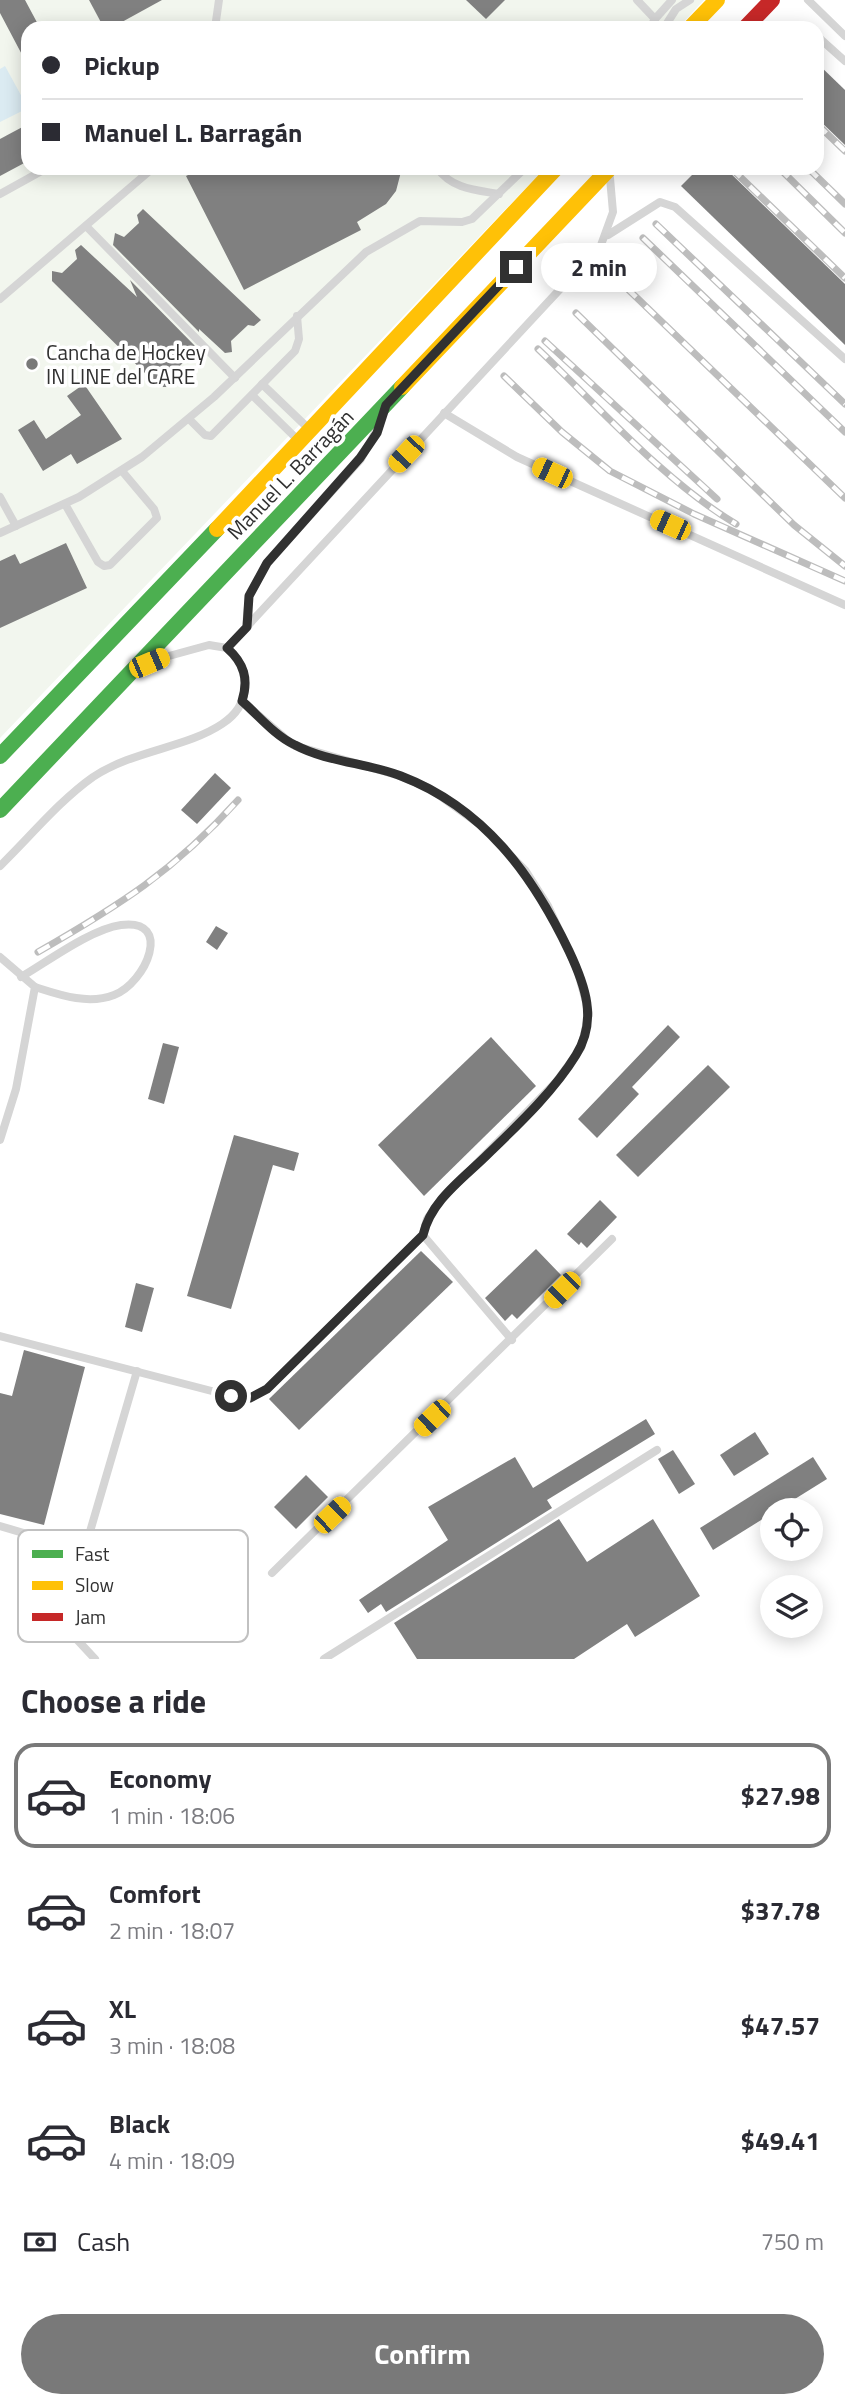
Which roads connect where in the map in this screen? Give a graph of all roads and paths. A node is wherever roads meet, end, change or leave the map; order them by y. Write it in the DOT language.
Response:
graph roads {
  1 [pos="219,0"];
  2 [pos="637,0"];
  3 [pos="690,0"];
  4 [pos="717,0"];
  5 [pos="735,0"];
  6 [pos="772,0"];
  7 [pos="808,0"];
  8 [pos="669,1"];
  9 [pos="676,9"];
  10 [pos="655,19"];
  11 [pos="216,21"];
  12 [pos="668,21"];
  13 [pos="697,21"];
  14 [pos="716,21"];
  15 [pos="752,21"];
  16 [pos="845,36"];
  17 [pos="824,42"];
  18 [pos="845,61"];
  19 [pos="34,175"];
  20 [pos="145,175"];
  21 [pos="442,175"];
  22 [pos="517,175"];
  23 [pos="549,175"];
  24 [pos="602,175"];
  25 [pos="610,175"];
  26 [pos="0,194"];
  27 [pos="499,194"];
  28 [pos="86,226"];
  29 [pos="607,236"];
  30 [pos="0,299"];
  31 [pos="297,316"];
  32 [pos="845,359"];
  33 [pos="234,378"];
  34 [pos="262,384"];
  35 [pos="252,395"];
  36 [pos="386,405"];
  37 [pos="444,413"];
  38 [pos="189,419"];
  39 [pos="305,437"];
  40 [pos="122,471"];
  41 [pos="0,496"];
  42 [pos="65,504"];
  43 [pos="16,526"];
  44 [pos="0,533"];
  45 [pos="845,604"];
  46 [pos="247,627"];
  47 [pos="227,648"];
  48 [pos="129,671"];
  49 [pos="242,701"];
  50 [pos="7,745"];
  51 [pos="0,757"];
  52 [pos="0,810"];
  53 [pos="0,866"];
  54 [pos="0,957"];
  55 [pos="21,977"];
  56 [pos="36,987"];
  57 [pos="0,1140"];
  58 [pos="423,1235"];
  59 [pos="612,1239"];
  60 [pos="0,1336"];
  61 [pos="512,1340"];
  62 [pos="137,1371"];
  63 [pos="657,1450"];
  64 [pos="0,1527"];
  65 [pos="90,1530"];
  66 [pos="18,1532"];
  67 [pos="272,1573"];
  68 [pos="79,1642"];
  69 [pos="95,1659"];
  70 [pos="324,1659"];
  1 -- 11 [label="lane"];
  2 -- 10 [label="lane"];
  3 -- 9 [label="lane"];
  4 -- 13 [label="highway"];
  5 -- 14 [label="highway"];
  6 -- 15 [label="highway"];
  7 -- 16 [label="lane"];
  8 -- 9 [label="lane"];
  8 -- 10 [label="lane"];
  9 -- 12 [label="lane"];
  17 -- 18 [label="lane"];
  19 -- 26 [label="lane"];
  20 -- 28 [label="lane"];
  21 -- 27 [label="lane"];
  22 -- 27 [label="lane"];
  23 -- 39 [label="highway, Manuel L. Barragán"];
  24 -- 36 [label="highway, Manuel L. Barragán"];
  25 -- 29 [label="lane"];
  27 -- 31 [label="lane"];
  28 -- 30 [label="lane"];
  28 -- 33 [label="lane"];
  29 -- 32 [label="lane"];
  29 -- 37 [label="lane"];
  31 -- 33 [label="lane"];
  31 -- 34 [label="lane"];
  33 -- 38 [label="lane"];
  34 -- 35 [label="lane"];
  34 -- 39 [label="lane"];
  35 -- 38 [label="lane"];
  35 -- 39 [label="lane"];
  36 -- 46 [label="lane"];
  36 -- 48 [label="highway, Manuel L. Barragán"];
  37 -- 45 [label="lane"];
  37 -- 46 [label="lane"];
  38 -- 40 [label="lane"];
  39 -- 50 [label="highway, Manuel L. Barragán"];
  40 -- 42 [label="lane"];
  40 -- 42 [label="lane"];
  41 -- 43 [label="lane"];
  42 -- 43 [label="lane"];
  43 -- 44 [label="lane"];
  46 -- 47 [label="lane"];
  47 -- 48 [label="lane"];
  47 -- 49 [label="lane"];
  48 -- 52 [label="highway, Manuel L. Barragán"];
  49 -- 53 [label="lane"];
  49 -- 58 [label="lane"];
  50 -- 51 [label="highway, Manuel L. Barragán"];
  54 -- 55 [label="lane"];
  55 -- 56 [label="lane"];
  55 -- 56 [label="lane"];
  56 -- 57 [label="lane"];
  58 -- 61 [label="lane"];
  58 -- 62 [label="lane"];
  59 -- 61 [label="lane"];
  60 -- 62 [label="lane"];
  61 -- 67 [label="lane"];
  62 -- 65 [label="lane"];
  63 -- 70 [label="lane"];
  64 -- 66 [label="lane"];
  68 -- 69 [label="lane"];
}
